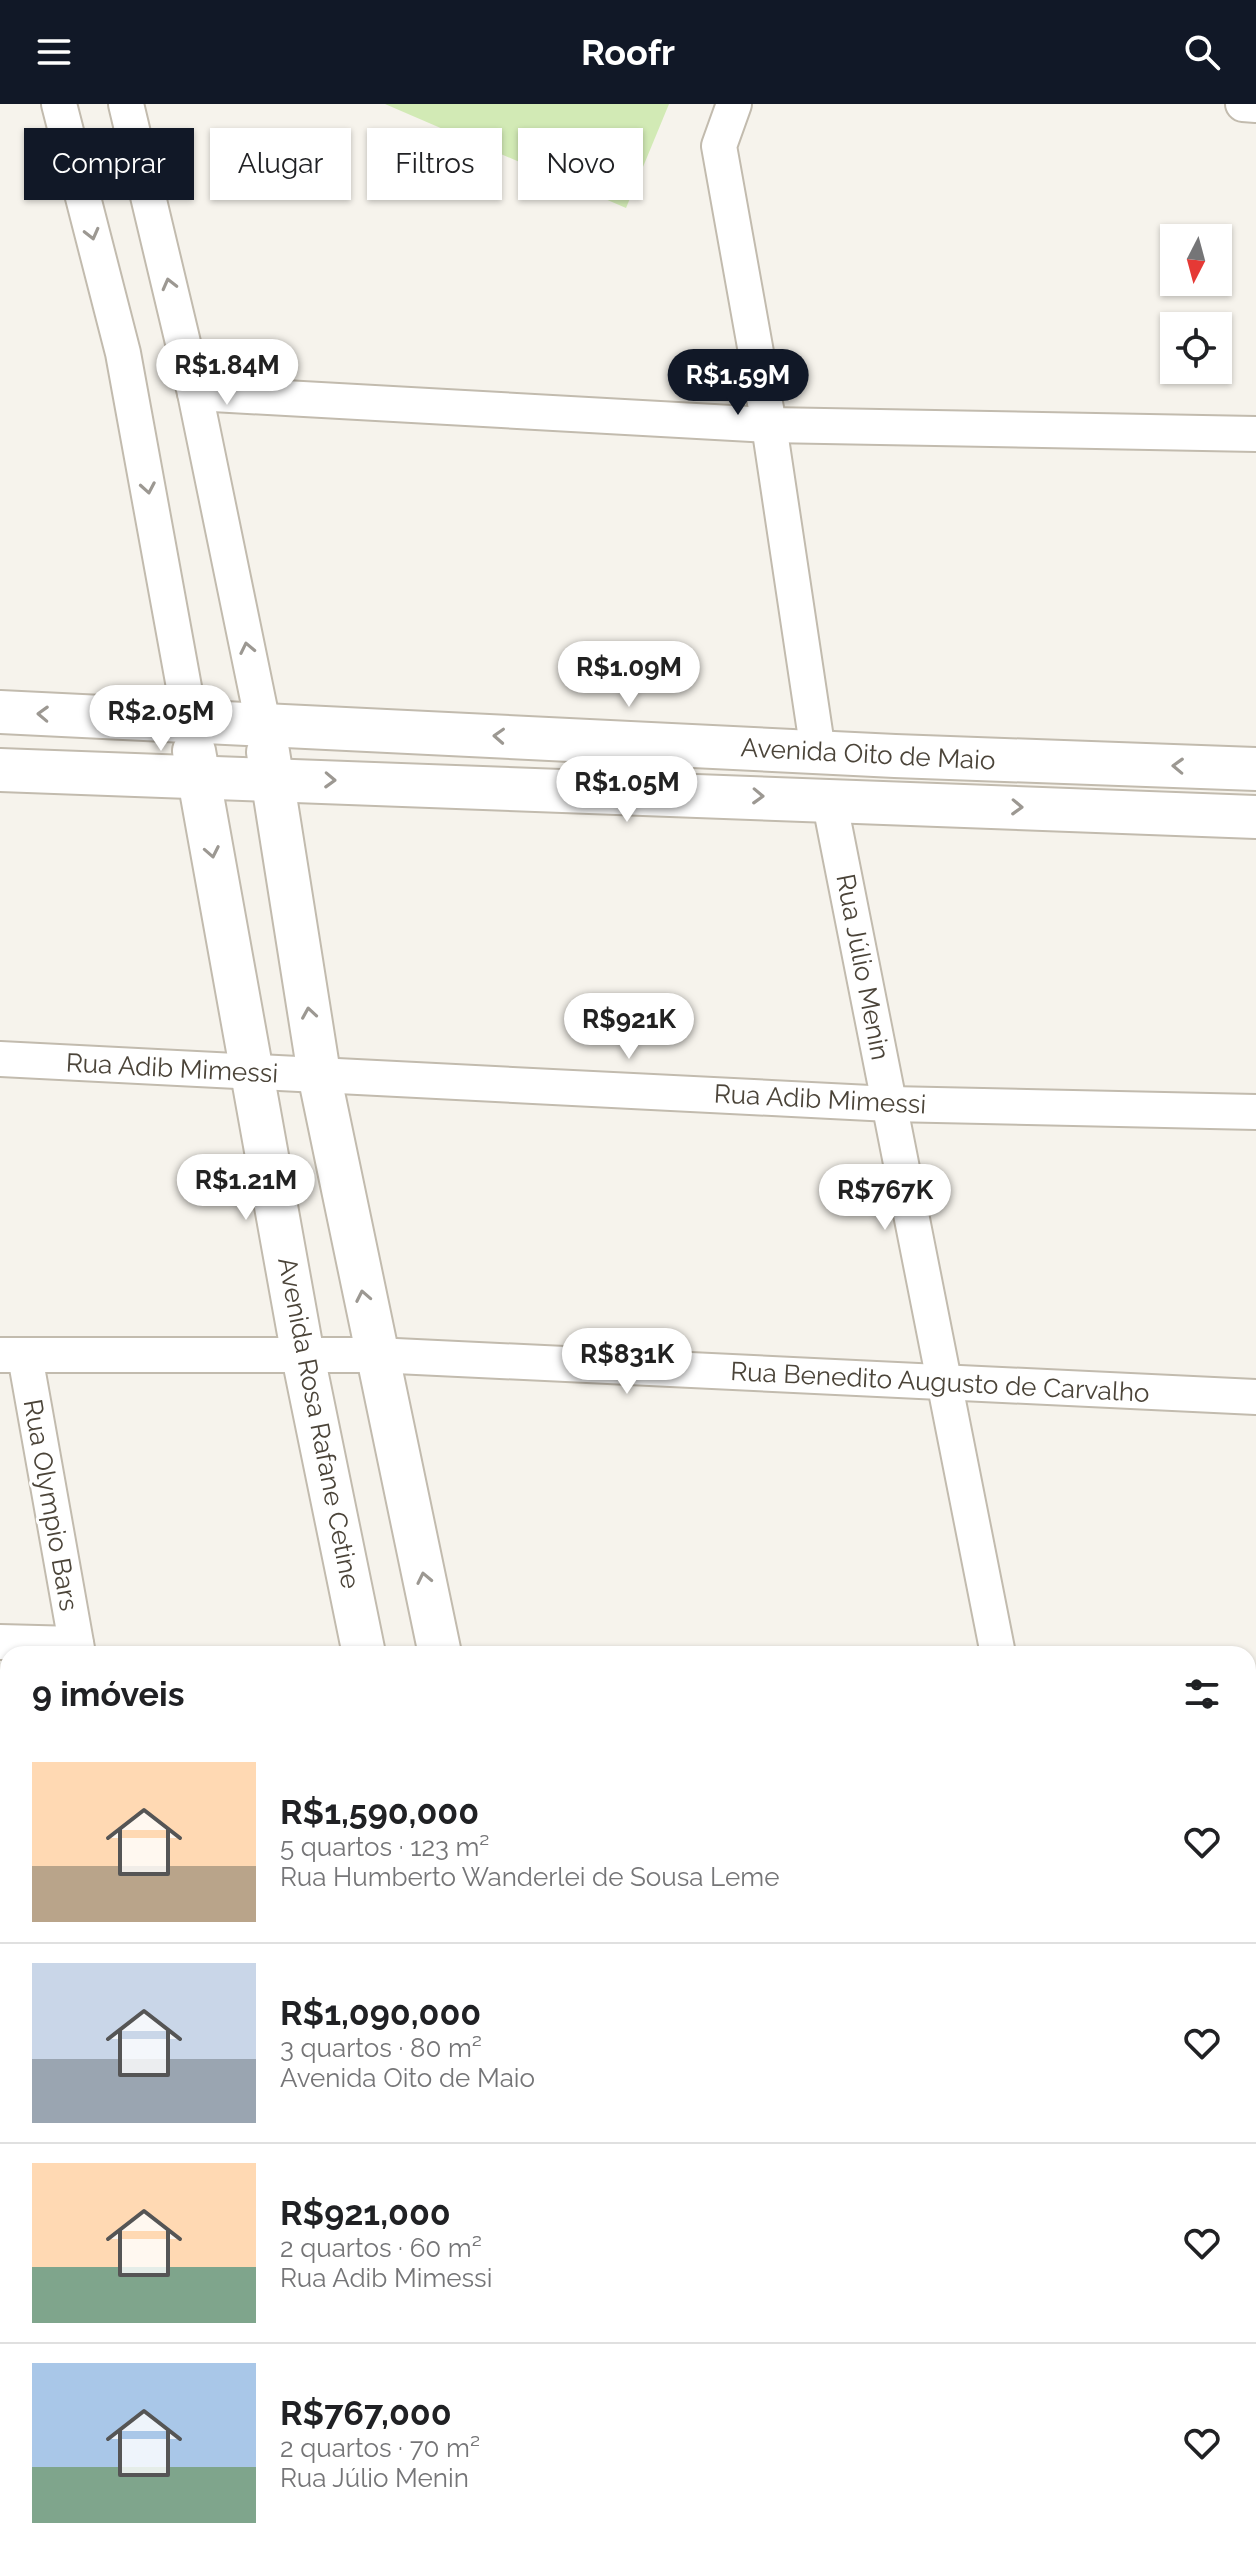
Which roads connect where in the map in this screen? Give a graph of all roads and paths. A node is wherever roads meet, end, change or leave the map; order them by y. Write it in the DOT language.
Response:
graph roads {
  1 [pos="59,104"];
  2 [pos="126,104"];
  3 [pos="734,104"];
  4 [pos="1243,104"];
  5 [pos="1256,105"];
  6 [pos="195,393"];
  7 [pos="769,425"];
  8 [pos="1256,434"];
  9 [pos="0,712"];
  10 [pos="190,720"];
  11 [pos="263,724"];
  12 [pos="818,752"];
  13 [pos="1256,769"];
  14 [pos="0,770"];
  15 [pos="198,776"];
  16 [pos="274,778"];
  17 [pos="829,799"];
  18 [pos="1256,817"];
  19 [pos="0,1059"];
  20 [pos="254,1074"];
  21 [pos="319,1074"];
  22 [pos="890,1104"];
  23 [pos="1256,1112"];
  24 [pos="375,1355"];
  25 [pos="12,1356"];
  26 [pos="303,1356"];
  27 [pos="942,1383"];
  28 [pos="1256,1397"];
  29 [pos="0,1642"];
  30 [pos="44,1646"];
  31 [pos="76,1646"];
  32 [pos="362,1646"];
  33 [pos="438,1646"];
  34 [pos="996,1646"];
  1 -- 10 [label="street, one-way"];
  6 -- 2 [label="street, one-way"];
  3 -- 7 [label="street"];
  4 -- 5 [label="street"];
  6 -- 7 [label="street"];
  11 -- 6 [label="street, one-way"];
  7 -- 8 [label="street"];
  7 -- 12 [label="street"];
  10 -- 9 [label="street, Avenida Oito de Maio, one-way"];
  10 -- 11 [label="street, Avenida Oito de Maio"];
  10 -- 15 [label="street, Avenida Rosa Rafane Cetine"];
  12 -- 11 [label="street, Avenida Oito de Maio, one-way"];
  11 -- 16 [label="street"];
  13 -- 12 [label="street, Avenida Oito de Maio, one-way"];
  14 -- 15 [label="street, Avenida Oito de Maio"];
  15 -- 16 [label="street, Avenida Oito de Maio"];
  15 -- 20 [label="street, Avenida Rosa Rafane Cetine, one-way"];
  16 -- 17 [label="street, Avenida Oito de Maio, one-way"];
  21 -- 16 [label="street, one-way"];
  17 -- 18 [label="street, Avenida Oito de Maio, one-way"];
  17 -- 22 [label="street, Rua Júlio Menin"];
  19 -- 20 [label="street, Rua Adib Mimessi"];
  20 -- 21 [label="street, Rua Adib Mimessi"];
  20 -- 26 [label="street, Avenida Rosa Rafane Cetine"];
  21 -- 22 [label="street, Rua Adib Mimessi"];
  24 -- 21 [label="street, one-way"];
  22 -- 23 [label="street, Rua Adib Mimessi"];
  22 -- 27 [label="street, Rua Júlio Menin"];
  24 -- 26 [label="street, Rua Benedito Augusto de Carvalho"];
  24 -- 27 [label="street, Rua Benedito Augusto de Carvalho"];
  33 -- 24 [label="street, one-way"];
  25 -- 26 [label="street, Rua Benedito Augusto de Carvalho"];
  25 -- 31 [label="street, Rua Olympio Bars"];
  26 -- 32 [label="street, Avenida Rosa Rafane Cetine"];
  27 -- 28 [label="street, Rua Benedito Augusto de Carvalho"];
  27 -- 34 [label="street, Rua Júlio Menin"];
  29 -- 30 [label="street"];
}
